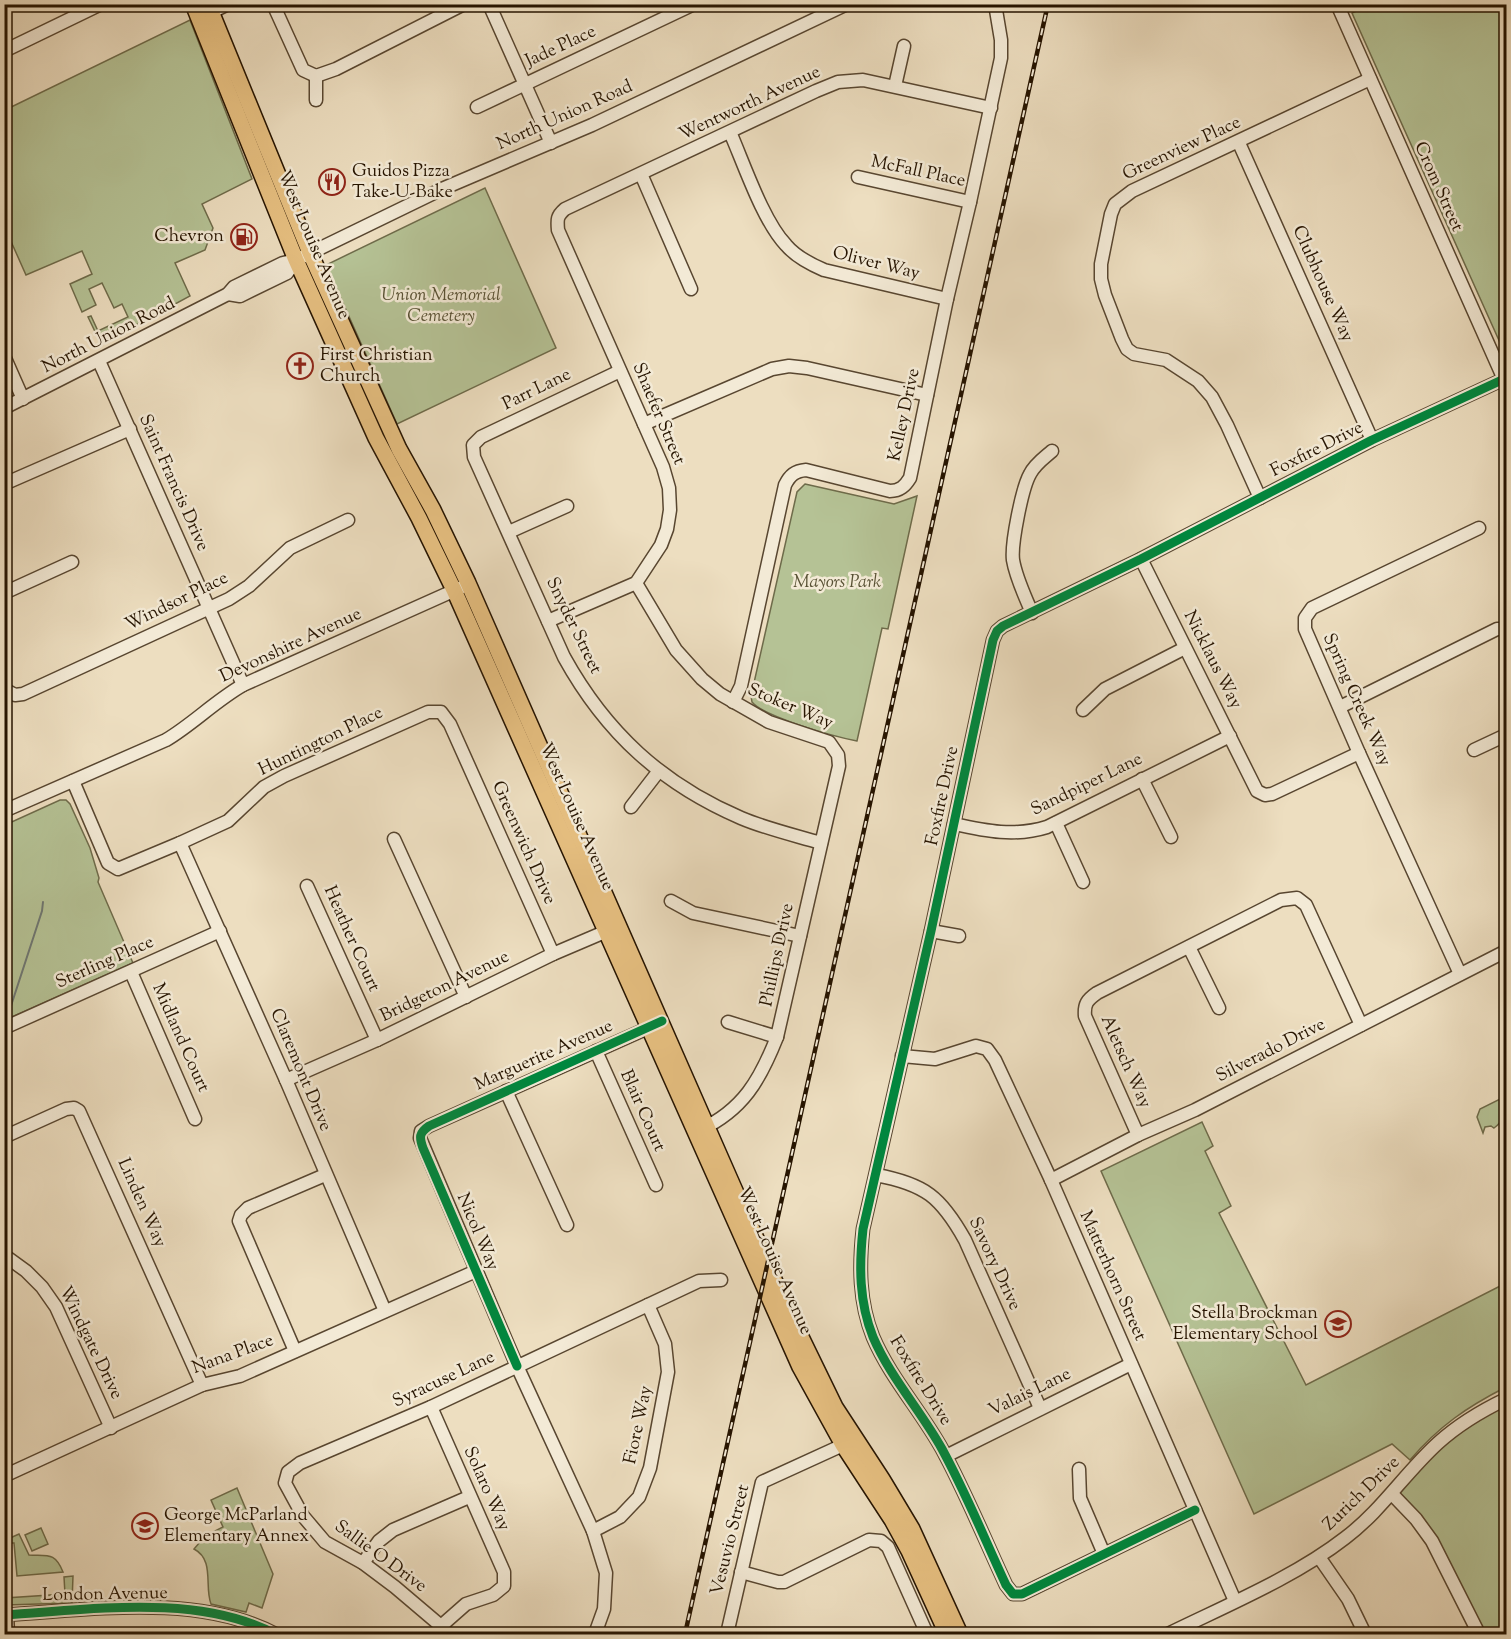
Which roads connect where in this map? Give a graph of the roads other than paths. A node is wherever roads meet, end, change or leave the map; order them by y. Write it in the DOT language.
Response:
graph roads {
  1 [pos="100,4"];
  2 [pos="193,4"];
  3 [pos="228,4"];
  4 [pos="273,4"];
  5 [pos="464,4"];
  6 [pos="489,4"];
  7 [pos="694,4"];
  8 [pos="847,4"];
  9 [pos="995,4"];
  10 [pos="1337,4"];
  11 [pos="210,8"];
  12 [pos="904,46"];
  13 [pos="4,51"];
  14 [pos="316,76"];
  15 [pos="1370,79"];
  16 [pos="525,84"];
  17 [pos="895,86"];
  18 [pos="316,100"];
  19 [pos="477,107"];
  20 [pos="991,108"];
  21 [pos="730,132"];
  22 [pos="1239,142"];
  23 [pos="551,143"];
  24 [pos="641,174"];
  25 [pos="858,177"];
  26 [pos="970,202"];
  27 [pos="562,238"];
  28 [pos="303,256"];
  29 [pos="692,289"];
  30 [pos="947,299"];
  31 [pos="4,356"];
  32 [pos="99,361"];
  33 [pos="620,371"];
  34 [pos="1505,381"];
  35 [pos="927,395"];
  36 [pos="23,399"];
  37 [pos="4,408"];
  38 [pos="644,424"];
  39 [pos="130,429"];
  40 [pos="1372,440"];
  41 [pos="473,446"];
  42 [pos="1052,450"];
  43 [pos="4,484"];
  44 [pos="1260,498"];
  45 [pos="567,506"];
  46 [pos="348,520"];
  47 [pos="1479,528"];
  48 [pos="509,532"];
  49 [pos="1141,558"];
  50 [pos="72,562"];
  51 [pos="468,583"];
  52 [pos="636,583"];
  53 [pos="454,590"];
  54 [pos="4,592"];
  55 [pos="210,609"];
  56 [pos="1032,613"];
  57 [pos="548,621"];
  58 [pos="1506,629"];
  59 [pos="1185,648"];
  60 [pos="243,685"];
  61 [pos="7,691"];
  62 [pos="733,702"];
  63 [pos="1340,707"];
  64 [pos="1083,710"];
  65 [pos="1506,735"];
  66 [pos="1230,736"];
  67 [pos="461,747"];
  68 [pos="1474,750"];
  69 [pos="1359,753"];
  70 [pos="838,755"];
  71 [pos="658,772"];
  72 [pos="1142,779"];
  73 [pos="73,781"];
  74 [pos="631,807"];
  75 [pos="4,812"];
  76 [pos="1056,823"];
  77 [pos="954,824"];
  78 [pos="1171,837"];
  79 [pos="394,839"];
  80 [pos="180,843"];
  81 [pos="820,843"];
  82 [pos="1083,882"];
  83 [pos="307,886"];
  84 [pos="671,901"];
  85 [pos="620,925"];
  86 [pos="931,931"];
  87 [pos="220,932"];
  88 [pos="605,932"];
  89 [pos="800,936"];
  90 [pos="959,936"];
  91 [pos="1189,947"];
  92 [pos="1506,951"];
  93 [pos="553,954"];
  94 [pos="131,972"];
  95 [pos="1460,974"];
  96 [pos="466,997"];
  97 [pos="1219,1008"];
  98 [pos="728,1022"];
  99 [pos="655,1024"];
  100 [pos="1361,1025"];
  101 [pos="4,1028"];
  102 [pos="777,1037"];
  103 [pos="377,1040"];
  104 [pos="596,1051"];
  105 [pos="902,1056"];
  106 [pos="286,1080"];
  107 [pos="506,1091"];
  108 [pos="195,1119"];
  109 [pos="440,1121"];
  110 [pos="702,1129"];
  111 [pos="1138,1135"];
  112 [pos="4,1137"];
  113 [pos="325,1175"];
  114 [pos="876,1175"];
  115 [pos="1051,1180"];
  116 [pos="656,1185"];
  117 [pos="567,1225"];
  118 [pos="4,1255"];
  119 [pos="476,1271"];
  120 [pos="721,1280"];
  121 [pos="648,1305"];
  122 [pos="385,1311"];
  123 [pos="295,1351"];
  124 [pos="1131,1364"];
  125 [pos="517,1366"];
  126 [pos="202,1385"];
  127 [pos="1506,1399"];
  128 [pos="430,1407"];
  129 [pos="1040,1408"];
  130 [pos="111,1428"];
  131 [pos="848,1441"];
  132 [pos="946,1456"];
  133 [pos="1079,1469"];
  134 [pos="288,1472"];
  135 [pos="4,1476"];
  136 [pos="1392,1494"];
  137 [pos="469,1497"];
  138 [pos="1195,1510"];
  139 [pos="593,1531"];
  140 [pos="1104,1554"];
  141 [pos="1319,1557"];
  142 [pos="363,1563"];
  143 [pos="741,1572"];
  144 [pos="1235,1601"];
  145 [pos="6,1615"];
  146 [pos="444,1630"];
  147 [pos="8,1635"];
  148 [pos="275,1635"];
  149 [pos="595,1635"];
  150 [pos="727,1635"];
  151 [pos="927,1635"];
  152 [pos="946,1635"];
  153 [pos="960,1635"];
  154 [pos="1168,1635"];
  155 [pos="1365,1635"];
  156 [pos="1479,1635"];
  1 -- 13 [label="street"];
  2 -- 28 [label="main road, West Louise Avenue"];
  3 -- 11 [label="street"];
  4 -- 14 [label="street"];
  5 -- 14 [label="street"];
  6 -- 16 [label="street"];
  7 -- 16 [label="street, Jade Place"];
  8 -- 23 [label="street, North Union Road"];
  9 -- 20 [label="street, Kelley Drive"];
  10 -- 15 [label="street, Crom Street"];
  11 -- 28 [label="main road, West Louise Avenue"];
  12 -- 17 [label="street"];
  14 -- 18 [label="street"];
  15 -- 22 [label="street, Greenview Place"];
  15 -- 34 [label="street, Crom Street"];
  16 -- 19 [label="street, Jade Place"];
  16 -- 23 [label="street"];
  17 -- 20 [label="street, Wentworth Avenue"];
  17 -- 21 [label="street, Wentworth Avenue"];
  20 -- 26 [label="street, Kelley Drive"];
  21 -- 24 [label="street, Wentworth Avenue"];
  21 -- 30 [label="street, Oliver Way"];
  22 -- 40 [label="street, Clubhouse Way"];
  22 -- 44 [label="street, Greenview Place"];
  23 -- 28 [label="street, North Union Road"];
  24 -- 27 [label="street, Wentworth Avenue"];
  24 -- 29 [label="street"];
  25 -- 26 [label="street, McFall Place"];
  26 -- 30 [label="street, Kelley Drive"];
  27 -- 33 [label="street, Shaefer Street"];
  28 -- 32 [label="street, North Union Road"];
  28 -- 51 [label="main road, West Louise Avenue"];
  28 -- 53 [label="main road, West Louise Avenue"];
  30 -- 35 [label="street, Kelley Drive"];
  31 -- 36 [label="street"];
  32 -- 36 [label="street, North Union Road"];
  32 -- 39 [label="street, Saint Francis Drive"];
  33 -- 38 [label="street, Shaefer Street"];
  33 -- 41 [label="street, Parr Lane"];
  34 -- 40 [label="street, Foxfire Drive"];
  35 -- 38 [label="street"];
  35 -- 62 [label="street, Kelley Drive"];
  36 -- 37 [label="street, North Union Road"];
  38 -- 52 [label="street, Shaefer Street"];
  39 -- 43 [label="street"];
  39 -- 55 [label="street, Saint Francis Drive"];
  40 -- 44 [label="street, Foxfire Drive"];
  41 -- 48 [label="street, Snyder Street"];
  42 -- 56 [label="street"];
  44 -- 49 [label="street, Foxfire Drive"];
  45 -- 48 [label="street"];
  46 -- 55 [label="street, Windsor Place"];
  47 -- 63 [label="street, Spring Creek Way"];
  48 -- 57 [label="street, Snyder Street"];
  49 -- 56 [label="street, Foxfire Drive"];
  49 -- 59 [label="street, Nicklaus Way"];
  50 -- 54 [label="street"];
  51 -- 53 [label="street, Devonshire Avenue"];
  51 -- 85 [label="main road, West Louise Avenue"];
  52 -- 57 [label="street"];
  52 -- 62 [label="street, Stoker Way"];
  53 -- 60 [label="street, Devonshire Avenue"];
  53 -- 88 [label="main road, West Louise Avenue"];
  55 -- 60 [label="street, Saint Francis Drive"];
  55 -- 61 [label="street, Windsor Place"];
  56 -- 77 [label="street, Foxfire Drive"];
  57 -- 71 [label="street, Snyder Street"];
  58 -- 63 [label="street"];
  59 -- 64 [label="street"];
  59 -- 66 [label="street, Nicklaus Way"];
  60 -- 73 [label="street, Devonshire Avenue"];
  62 -- 70 [label="street, Stoker Way"];
  63 -- 69 [label="street, Spring Creek Way"];
  65 -- 68 [label="street"];
  66 -- 69 [label="street, Nicklaus Way"];
  66 -- 72 [label="street, Sandpiper Lane"];
  67 -- 80 [label="street, Huntington Place"];
  67 -- 93 [label="street, Greenwich Drive"];
  69 -- 95 [label="street, Spring Creek Way"];
  70 -- 81 [label="street, Phillips Drive"];
  71 -- 74 [label="street"];
  71 -- 81 [label="street, Snyder Street"];
  72 -- 76 [label="street, Sandpiper Lane"];
  72 -- 78 [label="street"];
  73 -- 75 [label="street, Devonshire Avenue"];
  73 -- 80 [label="street, Huntington Place"];
  76 -- 77 [label="street, Sandpiper Lane"];
  76 -- 82 [label="street"];
  77 -- 86 [label="street, Foxfire Drive"];
  79 -- 96 [label="street"];
  80 -- 87 [label="street, Claremont Drive"];
  81 -- 89 [label="street, Phillips Drive"];
  83 -- 103 [label="street, Heather Court"];
  84 -- 89 [label="street"];
  85 -- 88 [label="street, Bridgeton Avenue"];
  85 -- 99 [label="main road, West Louise Avenue"];
  86 -- 90 [label="street"];
  86 -- 105 [label="street, Foxfire Drive"];
  87 -- 94 [label="street, Sterling Place"];
  87 -- 106 [label="street, Claremont Drive"];
  88 -- 93 [label="street, Bridgeton Avenue"];
  88 -- 99 [label="main road, West Louise Avenue"];
  89 -- 102 [label="street, Phillips Drive"];
  91 -- 97 [label="street"];
  91 -- 100 [label="street"];
  91 -- 111 [label="street, Aletsch Way"];
  92 -- 95 [label="street, Silverado Drive"];
  93 -- 96 [label="street, Bridgeton Avenue"];
  94 -- 101 [label="street, Sterling Place"];
  94 -- 108 [label="street, Midland Court"];
  95 -- 100 [label="street, Silverado Drive"];
  96 -- 103 [label="street, Bridgeton Avenue"];
  98 -- 102 [label="street"];
  99 -- 104 [label="street, Marguerite Avenue"];
  99 -- 110 [label="main road, West Louise Avenue"];
  100 -- 111 [label="street, Silverado Drive"];
  102 -- 110 [label="street, Phillips Drive"];
  103 -- 106 [label="street, Bridgeton Avenue"];
  104 -- 107 [label="street, Marguerite Avenue"];
  104 -- 116 [label="street, Blair Court"];
  105 -- 114 [label="street, Foxfire Drive"];
  105 -- 115 [label="street, Matterhorn Street"];
  106 -- 113 [label="street, Claremont Drive"];
  107 -- 109 [label="street, Marguerite Avenue"];
  107 -- 117 [label="street"];
  109 -- 119 [label="street, Nicol Way"];
  110 -- 131 [label="main road, West Louise Avenue"];
  111 -- 115 [label="street, Silverado Drive"];
  112 -- 126 [label="street, Linden Way"];
  113 -- 122 [label="street, Claremont Drive"];
  113 -- 123 [label="street"];
  114 -- 129 [label="street, Savory Drive"];
  114 -- 132 [label="street, Foxfire Drive"];
  115 -- 124 [label="street, Matterhorn Street"];
  118 -- 130 [label="street, Windgate Drive"];
  119 -- 122 [label="street, Nana Place"];
  119 -- 125 [label="street, Nicol Way"];
  120 -- 121 [label="street, Syracuse Lane"];
  121 -- 125 [label="street, Syracuse Lane"];
  121 -- 139 [label="street, Fiore Way"];
  122 -- 123 [label="street, Nana Place"];
  123 -- 126 [label="street, Nana Place"];
  124 -- 129 [label="street, Valais Lane"];
  124 -- 138 [label="street, Matterhorn Street"];
  125 -- 128 [label="street, Syracuse Lane"];
  125 -- 139 [label="street, Nicol Way"];
  126 -- 130 [label="street, Nana Place"];
  127 -- 136 [label="street, Zurich Drive"];
  128 -- 134 [label="street, Syracuse Lane"];
  128 -- 137 [label="street, Solaro Way"];
  129 -- 132 [label="street, Valais Lane"];
  130 -- 135 [label="street, Nana Place"];
  131 -- 143 [label="street, Vesuvio Street"];
  131 -- 152 [label="main road, West Louise Avenue"];
  131 -- 153 [label="main road, West Louise Avenue"];
  132 -- 140 [label="street, Foxfire Drive"];
  133 -- 140 [label="street"];
  134 -- 142 [label="street, Sallie O Drive"];
  136 -- 141 [label="street, Zurich Drive"];
  136 -- 156 [label="street"];
  137 -- 142 [label="street"];
  137 -- 146 [label="street, Solaro Way"];
  138 -- 140 [label="street"];
  138 -- 144 [label="street, Matterhorn Street"];
  139 -- 149 [label="street, Nicol Way"];
  141 -- 144 [label="street, Zurich Drive"];
  141 -- 155 [label="street"];
  142 -- 146 [label="street, Sallie O Drive"];
  143 -- 150 [label="street, Vesuvio Street"];
  143 -- 151 [label="street"];
  144 -- 154 [label="street, Zurich Drive"];
  145 -- 147 [label="street"];
  145 -- 148 [label="street, London Avenue"];
}
